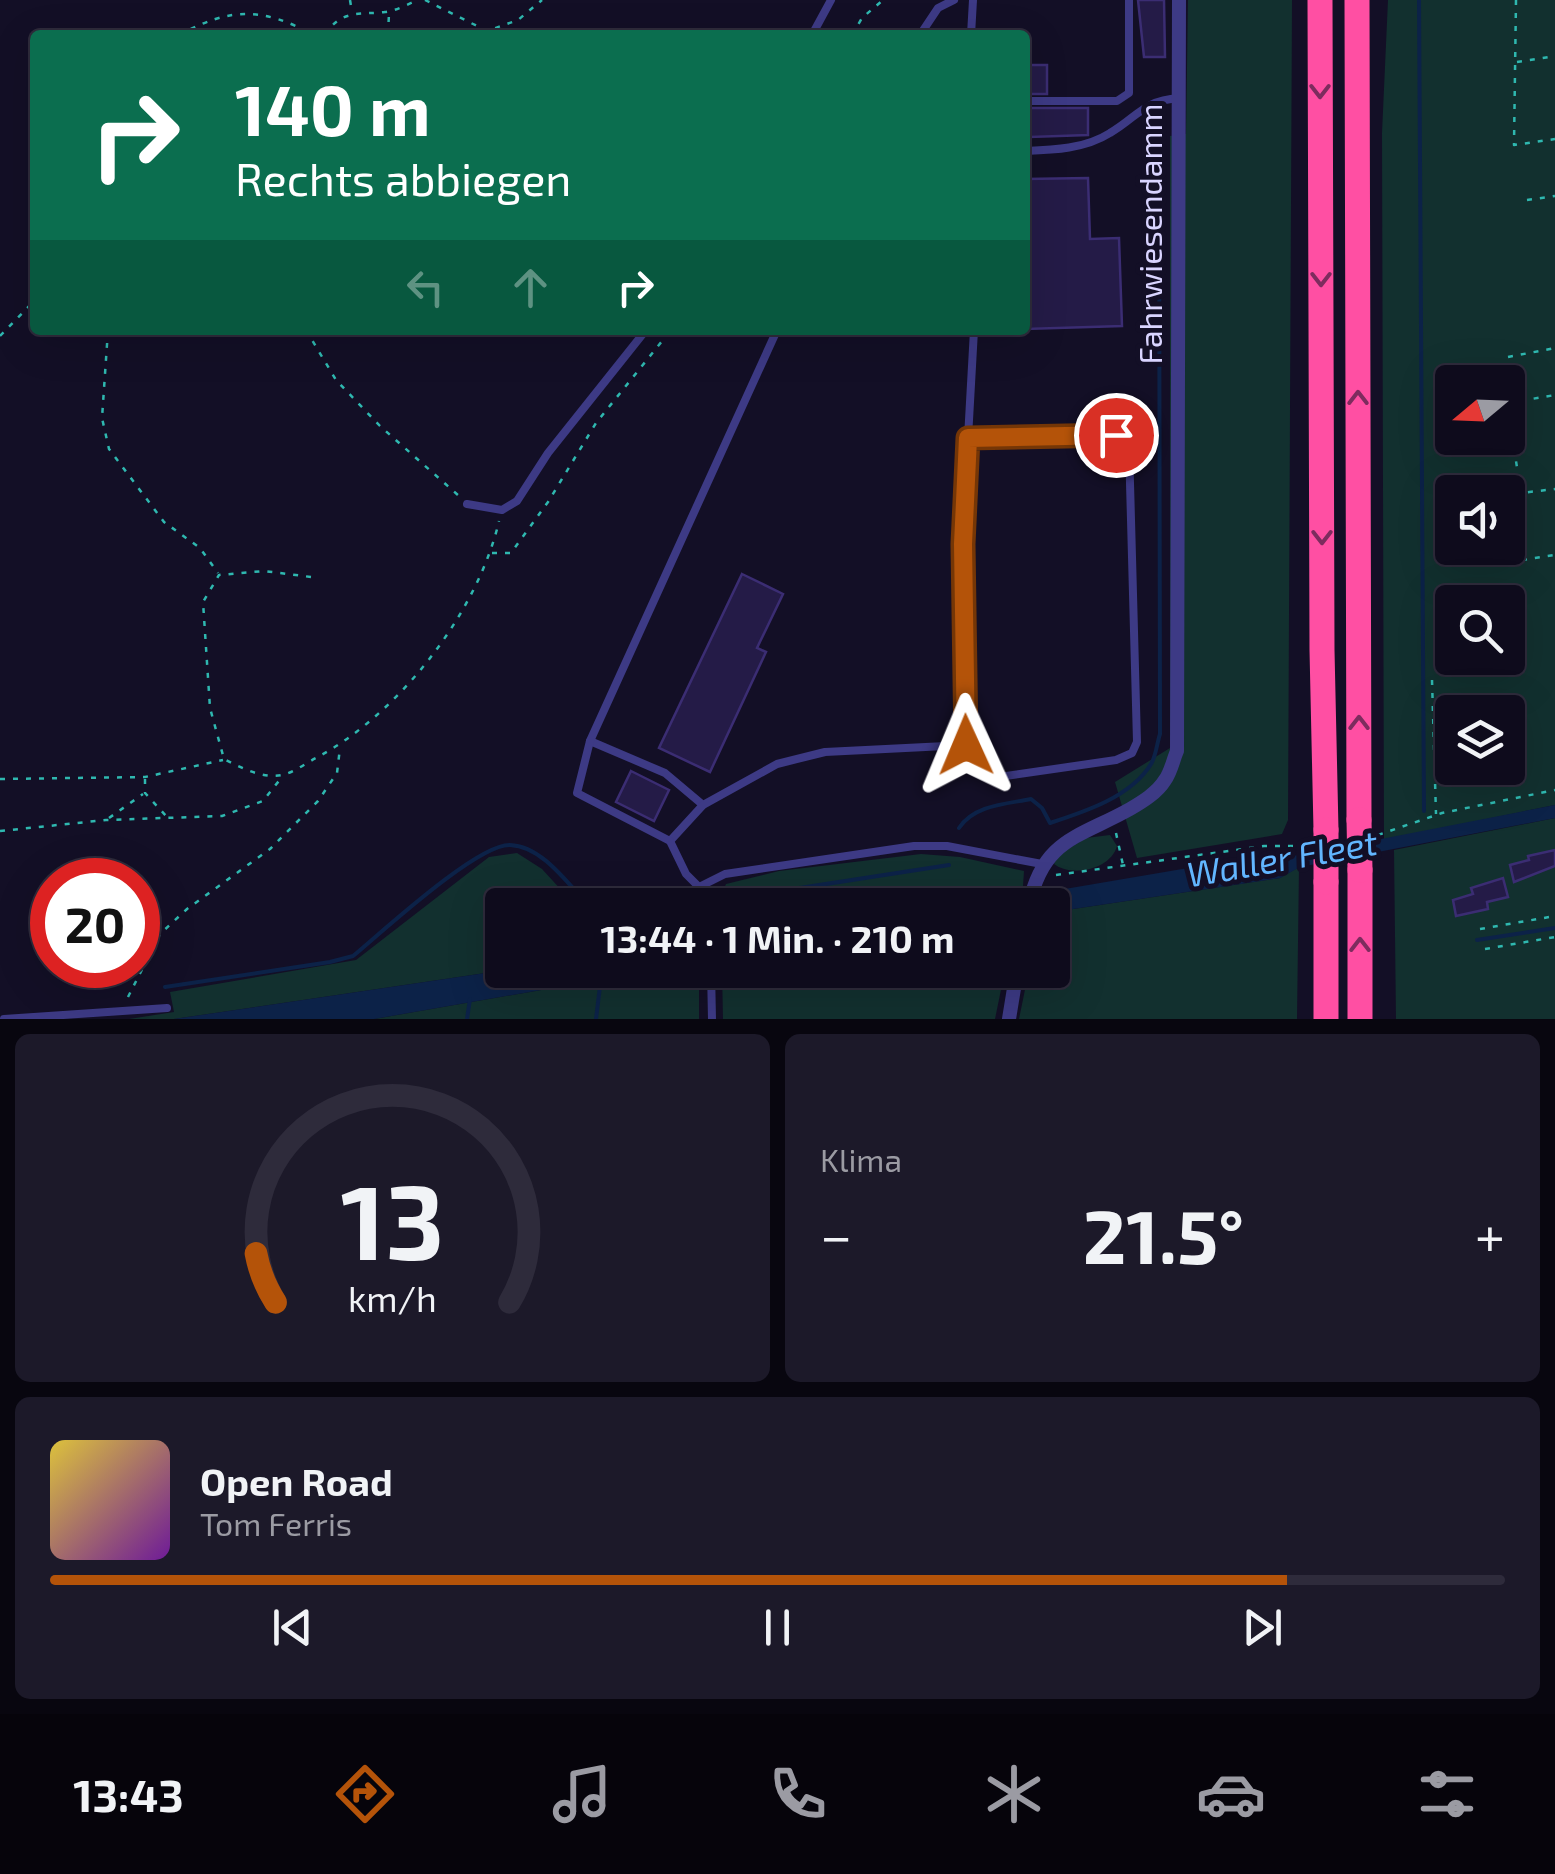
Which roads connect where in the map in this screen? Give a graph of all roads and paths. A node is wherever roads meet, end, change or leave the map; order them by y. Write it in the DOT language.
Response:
graph roads {
  1 [pos="350,0"];
  2 [pos="418,0"];
  3 [pos="425,0"];
  4 [pos="542,0"];
  5 [pos="831,0"];
  6 [pos="882,0"];
  7 [pos="954,0"];
  8 [pos="973,0"];
  9 [pos="1128,0"];
  10 [pos="1179,0"];
  11 [pos="1320,0"];
  12 [pos="1357,0"];
  13 [pos="1516,0"];
  14 [pos="352,12"];
  15 [pos="389,12"];
  16 [pos="191,30"];
  17 [pos="303,30"];
  18 [pos="328,30"];
  19 [pos="388,30"];
  20 [pos="485,30"];
  21 [pos="490,30"];
  22 [pos="815,30"];
  23 [pos="855,30"];
  24 [pos="923,30"];
  25 [pos="971,30"];
  26 [pos="1555,56"];
  27 [pos="1515,62"];
  28 [pos="1179,98"];
  29 [pos="1030,101"];
  30 [pos="1555,139"];
  31 [pos="1030,150"];
  32 [pos="1555,196"];
  33 [pos="1527,200"];
  34 [pos="30,305"];
  35 [pos="108,335"];
  36 [pos="309,335"];
  37 [pos="642,335"];
  38 [pos="667,335"];
  39 [pos="774,335"];
  40 [pos="974,335"];
  41 [pos="0,336"];
  42 [pos="1555,348"];
  43 [pos="1508,357"];
  44 [pos="1555,395"];
  45 [pos="1525,399"];
  46 [pos="968,438"];
  47 [pos="1515,455"];
  48 [pos="1555,489"];
  49 [pos="467,504"];
  50 [pos="502,510"];
  51 [pos="492,554"];
  52 [pos="1555,556"];
  53 [pos="1525,560"];
  54 [pos="219,575"];
  55 [pos="312,577"];
  56 [pos="1432,680"];
  57 [pos="590,741"];
  58 [pos="341,745"];
  59 [pos="966,745"];
  60 [pos="224,760"];
  61 [pos="283,776"];
  62 [pos="144,777"];
  63 [pos="0,779"];
  64 [pos="1555,790"];
  65 [pos="144,793"];
  66 [pos="703,805"];
  67 [pos="1436,816"];
  68 [pos="168,818"];
  69 [pos="106,820"];
  70 [pos="1110,820"];
  71 [pos="0,831"];
  72 [pos="1383,834"];
  73 [pos="670,841"];
  74 [pos="1295,847"];
  75 [pos="1124,866"];
  76 [pos="1038,875"];
  77 [pos="699,887"];
  78 [pos="1035,888"];
  79 [pos="1555,916"];
  80 [pos="1480,929"];
  81 [pos="1555,937"];
  82 [pos="1486,949"];
  83 [pos="1326,964"];
  84 [pos="711,988"];
  85 [pos="1015,988"];
  86 [pos="167,1008"];
  87 [pos="121,1012"];
  88 [pos="4,1019"];
  89 [pos="712,1019"];
  90 [pos="1009,1019"];
  91 [pos="1309,1019"];
  92 [pos="1326,1019"];
  93 [pos="1360,1019"];
  1 -- 14 [label="path"];
  2 -- 15 [label="path"];
  3 -- 20 [label="path"];
  4 -- 21 [label="path"];
  5 -- 22 [label="lane"];
  6 -- 23 [label="path"];
  7 -- 24 [label="lane"];
  8 -- 25 [label="lane"];
  9 -- 29 [label="lane"];
  10 -- 28 [label="street, Fahrwiesendamm"];
  11 -- 83 [label="highway, one-way, bridge"];
  93 -- 12 [label="highway, one-way, bridge"];
  13 -- 27 [label="path"];
  14 -- 15 [label="path"];
  14 -- 18 [label="path"];
  15 -- 19 [label="path"];
  16 -- 17 [label="path"];
  26 -- 27 [label="path"];
  27 -- 30 [label="path"];
  28 -- 31 [label="lane"];
  28 -- 70 [label="street, Fahrwiesendamm"];
  32 -- 33 [label="path"];
  34 -- 41 [label="path"];
  35 -- 54 [label="path"];
  36 -- 49 [label="path"];
  37 -- 50 [label="lane"];
  38 -- 51 [label="path"];
  39 -- 57 [label="lane"];
  40 -- 46 [label="lane"];
  42 -- 43 [label="path"];
  44 -- 45 [label="path"];
  46 -- 59 [label="lane"];
  46 -- 59 [label="lane"];
  47 -- 48 [label="path"];
  49 -- 50 [label="lane"];
  50 -- 51 [label="path"];
  51 -- 58 [label="path"];
  52 -- 53 [label="path"];
  54 -- 55 [label="path"];
  54 -- 60 [label="path"];
  56 -- 67 [label="path"];
  57 -- 66 [label="lane"];
  57 -- 73 [label="lane"];
  58 -- 61 [label="path"];
  58 -- 87 [label="path"];
  59 -- 66 [label="lane"];
  60 -- 61 [label="path"];
  60 -- 62 [label="path"];
  61 -- 68 [label="path"];
  62 -- 63 [label="path"];
  62 -- 65 [label="path"];
  64 -- 67 [label="path"];
  65 -- 68 [label="path"];
  65 -- 69 [label="path"];
  66 -- 73 [label="lane"];
  67 -- 72 [label="path"];
  68 -- 69 [label="path"];
  69 -- 71 [label="path"];
  70 -- 75 [label="path"];
  70 -- 76 [label="street, Fahrwiesendamm"];
  73 -- 77 [label="lane"];
  74 -- 75 [label="path"];
  75 -- 76 [label="path"];
  76 -- 77 [label="lane"];
  76 -- 78 [label="street"];
  79 -- 80 [label="path"];
  81 -- 82 [label="path"];
  83 -- 91 [label="highway"];
  83 -- 92 [label="highway"];
  84 -- 89 [label="lane"];
  85 -- 90 [label="street"];
  86 -- 87 [label="lane"];
  87 -- 88 [label="lane"];
}
